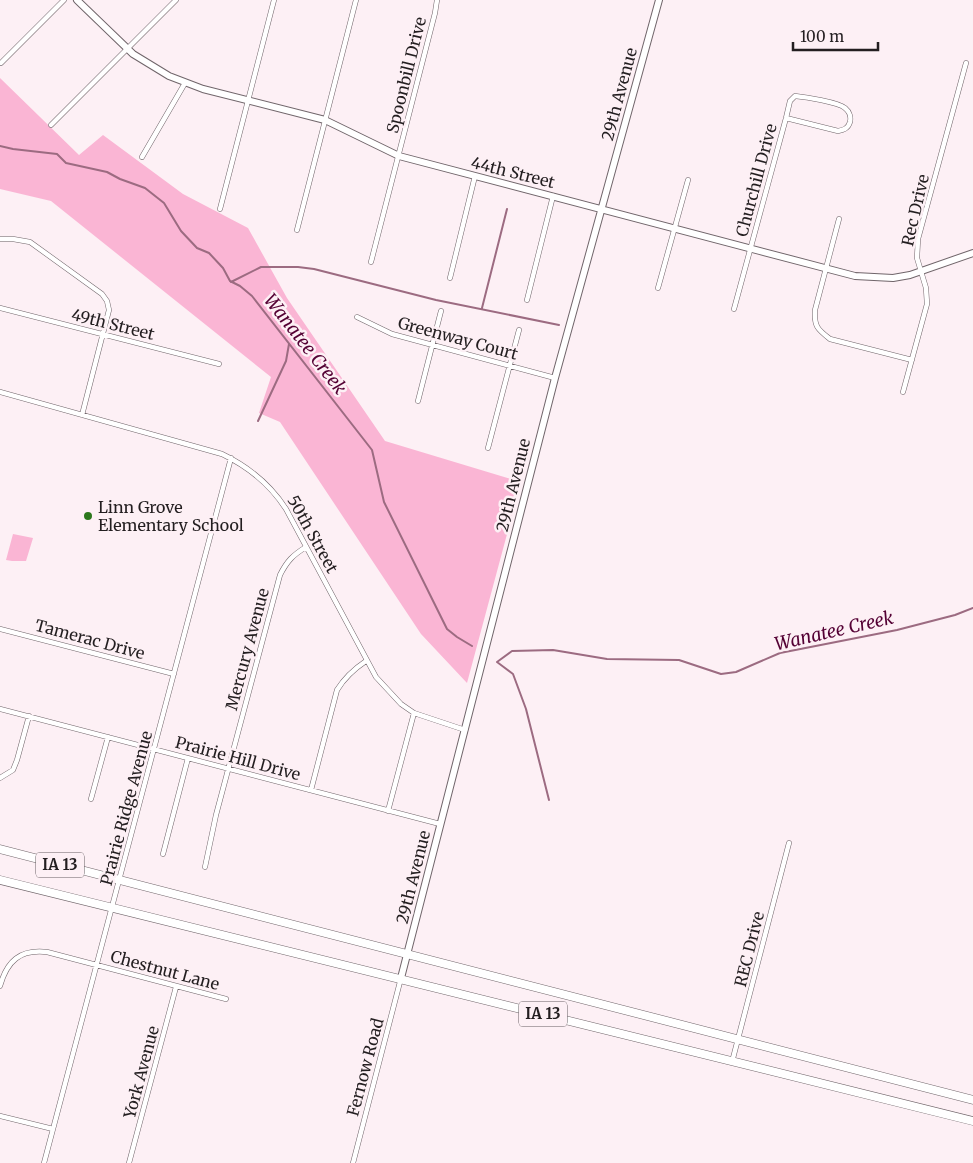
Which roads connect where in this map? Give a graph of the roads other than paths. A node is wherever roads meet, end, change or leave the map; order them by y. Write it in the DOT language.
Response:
graph roads {
  1 [pos="64,0"];
  2 [pos="77,0"];
  3 [pos="176,0"];
  4 [pos="274,0"];
  5 [pos="356,0"];
  6 [pos="437,0"];
  7 [pos="659,0"];
  8 [pos="128,49"];
  9 [pos="0,63"];
  10 [pos="966,63"];
  11 [pos="185,83"];
  12 [pos="248,101"];
  13 [pos="786,118"];
  14 [pos="325,120"];
  15 [pos="51,125"];
  16 [pos="399,156"];
  17 [pos="142,157"];
  18 [pos="475,176"];
  19 [pos="688,180"];
  20 [pos="553,196"];
  21 [pos="602,209"];
  22 [pos="220,210"];
  23 [pos="839,219"];
  24 [pos="674,228"];
  25 [pos="298,230"];
  26 [pos="0,239"];
  27 [pos="750,248"];
  28 [pos="973,253"];
  29 [pos="371,262"];
  30 [pos="826,269"];
  31 [pos="922,272"];
  32 [pos="450,278"];
  33 [pos="658,288"];
  34 [pos="527,300"];
  35 [pos="0,308"];
  36 [pos="734,309"];
  37 [pos="441,311"];
  38 [pos="358,317"];
  39 [pos="519,330"];
  40 [pos="104,334"];
  41 [pos="432,346"];
  42 [pos="912,360"];
  43 [pos="219,364"];
  44 [pos="510,366"];
  45 [pos="555,378"];
  46 [pos="0,392"];
  47 [pos="904,392"];
  48 [pos="418,401"];
  49 [pos="82,415"];
  50 [pos="488,448"];
  51 [pos="231,458"];
  52 [pos="306,547"];
  53 [pos="0,629"];
  54 [pos="366,661"];
  55 [pos="174,674"];
  56 [pos="0,709"];
  57 [pos="414,713"];
  58 [pos="29,716"];
  59 [pos="465,730"];
  60 [pos="108,737"];
  61 [pos="155,749"];
  62 [pos="188,758"];
  63 [pos="228,769"];
  64 [pos="0,778"];
  65 [pos="311,790"];
  66 [pos="91,799"];
  67 [pos="388,811"];
  68 [pos="440,824"];
  69 [pos="789,843"];
  70 [pos="0,850"];
  71 [pos="162,854"];
  72 [pos="205,867"];
  73 [pos="0,880"];
  74 [pos="120,880"];
  75 [pos="112,908"];
  76 [pos="407,954"];
  77 [pos="97,965"];
  78 [pos="401,978"];
  79 [pos="0,986"];
  80 [pos="176,987"];
  81 [pos="226,999"];
  82 [pos="738,1040"];
  83 [pos="732,1062"];
  84 [pos="973,1100"];
  85 [pos="0,1116"];
  86 [pos="973,1122"];
  87 [pos="53,1130"];
  88 [pos="44,1163"];
  89 [pos="129,1163"];
  90 [pos="354,1163"];
  1 -- 9 [label="street"];
  2 -- 8 [label="street, 44th Street"];
  3 -- 8 [label="street"];
  4 -- 12 [label="street"];
  5 -- 14 [label="street"];
  6 -- 16 [label="street, Spoonbill Drive"];
  7 -- 21 [label="street, 29th Avenue"];
  8 -- 11 [label="street, 44th Street"];
  8 -- 15 [label="street"];
  10 -- 31 [label="street, Rec Drive"];
  11 -- 12 [label="street, 44th Street"];
  11 -- 17 [label="street"];
  12 -- 14 [label="street, 44th Street"];
  12 -- 22 [label="street"];
  13 -- 13 [label="street, Churchill Drive"];
  13 -- 27 [label="street, Churchill Drive"];
  14 -- 16 [label="street, 44th Street"];
  14 -- 25 [label="street"];
  16 -- 18 [label="street, 44th Street"];
  16 -- 29 [label="street, Spoonbill Drive"];
  18 -- 20 [label="street, 44th Street"];
  18 -- 32 [label="street"];
  19 -- 24 [label="street"];
  20 -- 21 [label="street, 44th Street"];
  20 -- 34 [label="street"];
  21 -- 24 [label="street, 44th Street"];
  21 -- 45 [label="street, 29th Avenue"];
  23 -- 30 [label="street"];
  24 -- 27 [label="street, 44th Street"];
  24 -- 33 [label="street"];
  26 -- 40 [label="street"];
  27 -- 30 [label="street, 44th Street"];
  27 -- 36 [label="street, Churchill Drive"];
  28 -- 31 [label="street, 44th Street"];
  30 -- 31 [label="street, 44th Street"];
  30 -- 42 [label="street"];
  31 -- 42 [label="street, Rec Drive"];
  35 -- 40 [label="street, 49th Street"];
  37 -- 41 [label="street"];
  38 -- 41 [label="street, Greenway Court"];
  39 -- 44 [label="street"];
  40 -- 43 [label="street, 49th Street"];
  40 -- 49 [label="street"];
  41 -- 44 [label="street, Greenway Court"];
  41 -- 48 [label="street"];
  42 -- 47 [label="street, Rec Drive"];
  44 -- 45 [label="street, Greenway Court"];
  44 -- 50 [label="street"];
  45 -- 59 [label="street, 29th Avenue"];
  46 -- 49 [label="street, 50th Street"];
  49 -- 51 [label="street, 50th Street"];
  51 -- 52 [label="street, 50th Street"];
  51 -- 55 [label="street, Prairie Ridge Avenue"];
  52 -- 54 [label="street, 50th Street"];
  52 -- 63 [label="street, Mercury Avenue"];
  53 -- 55 [label="street, Tamerac Drive"];
  54 -- 57 [label="street, 50th Street"];
  54 -- 65 [label="street"];
  55 -- 61 [label="street, Prairie Ridge Avenue"];
  56 -- 58 [label="street, Prairie Hill Drive"];
  57 -- 59 [label="street, 50th Street"];
  57 -- 67 [label="street"];
  58 -- 60 [label="street, Prairie Hill Drive"];
  58 -- 64 [label="street"];
  59 -- 68 [label="street, 29th Avenue"];
  60 -- 61 [label="street, Prairie Hill Drive"];
  60 -- 66 [label="street"];
  61 -- 62 [label="street, Prairie Hill Drive"];
  61 -- 74 [label="street, Prairie Ridge Avenue"];
  62 -- 63 [label="street, Prairie Hill Drive"];
  62 -- 71 [label="street"];
  63 -- 65 [label="street, Prairie Hill Drive"];
  63 -- 72 [label="street, Mercury Avenue"];
  65 -- 67 [label="street, Prairie Hill Drive"];
  67 -- 68 [label="street, Prairie Hill Drive"];
  68 -- 76 [label="street, 29th Avenue"];
  69 -- 82 [label="street, REC Drive"];
  70 -- 74 [label="highway, IA 13"];
  73 -- 75 [label="highway, IA 13"];
  74 -- 75 [label="street, Prairie Ridge Avenue"];
  74 -- 76 [label="highway, IA 13"];
  75 -- 77 [label="street, Prairie Ridge Avenue"];
  75 -- 78 [label="highway, IA 13"];
  76 -- 78 [label="street, 29th Avenue"];
  76 -- 82 [label="highway, IA 13"];
  77 -- 79 [label="street, Chestnut Lane"];
  77 -- 80 [label="street, Chestnut Lane"];
  77 -- 87 [label="street, Prairie Ridge Avenue"];
  78 -- 83 [label="highway, IA 13"];
  78 -- 90 [label="street, Fernow Road"];
  80 -- 81 [label="street, Chestnut Lane"];
  80 -- 89 [label="street, York Avenue"];
  82 -- 83 [label="street, REC Drive"];
  82 -- 84 [label="highway, IA 13"];
  83 -- 86 [label="highway, IA 13"];
  85 -- 87 [label="street"];
  87 -- 88 [label="street, Prairie Ridge Avenue"];
}
